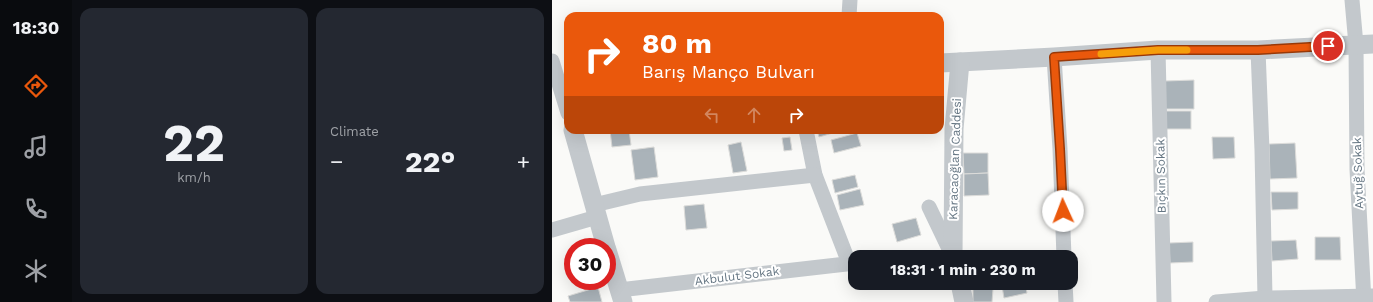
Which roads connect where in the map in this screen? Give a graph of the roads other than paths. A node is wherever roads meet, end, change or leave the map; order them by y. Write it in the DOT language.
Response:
graph roads {
  1 [pos="850,0"];
  2 [pos="1352,0"];
  3 [pos="849,12"];
  4 [pos="1365,44"];
  5 [pos="1158,50"];
  6 [pos="1258,50"];
  7 [pos="1054,57"];
  8 [pos="552,62"];
  9 [pos="960,62"];
  10 [pos="944,63"];
  11 [pos="564,100"];
  12 [pos="574,134"];
  13 [pos="807,134"];
  14 [pos="815,175"];
  15 [pos="929,207"];
  16 [pos="596,211"];
  17 [pos="552,230"];
  18 [pos="604,238"];
  19 [pos="950,250"];
  20 [pos="953,250"];
  21 [pos="1064,250"];
  22 [pos="848,253"];
  23 [pos="848,264"];
  24 [pos="616,280"];
  25 [pos="961,290"];
  26 [pos="1065,290"];
  27 [pos="621,296"];
  28 [pos="1265,298"];
  29 [pos="1367,298"];
  30 [pos="964,302"];
  31 [pos="1066,302"];
  32 [pos="1164,302"];
  33 [pos="1216,302"];
  1 -- 3 [label="street"];
  2 -- 4 [label="street, Aytuğ Sokak"];
  4 -- 6 [label="street"];
  4 -- 29 [label="street, Aytuğ Sokak"];
  5 -- 6 [label="street"];
  5 -- 7 [label="street"];
  5 -- 32 [label="street, Bıçkın Sokak"];
  6 -- 28 [label="street"];
  7 -- 9 [label="street"];
  7 -- 21 [label="street"];
  8 -- 11 [label="street"];
  9 -- 10 [label="street"];
  9 -- 20 [label="street, Karacaoğlan Caddesi"];
  12 -- 16 [label="street"];
  13 -- 14 [label="street"];
  14 -- 16 [label="street"];
  14 -- 22 [label="street"];
  15 -- 19 [label="street"];
  16 -- 17 [label="street"];
  16 -- 18 [label="street"];
  23 -- 27 [label="street, Akbulut Sokak"];
  24 -- 27 [label="street"];
  25 -- 30 [label="street"];
  26 -- 31 [label="street"];
  28 -- 29 [label="street"];
  28 -- 33 [label="street"];
}
